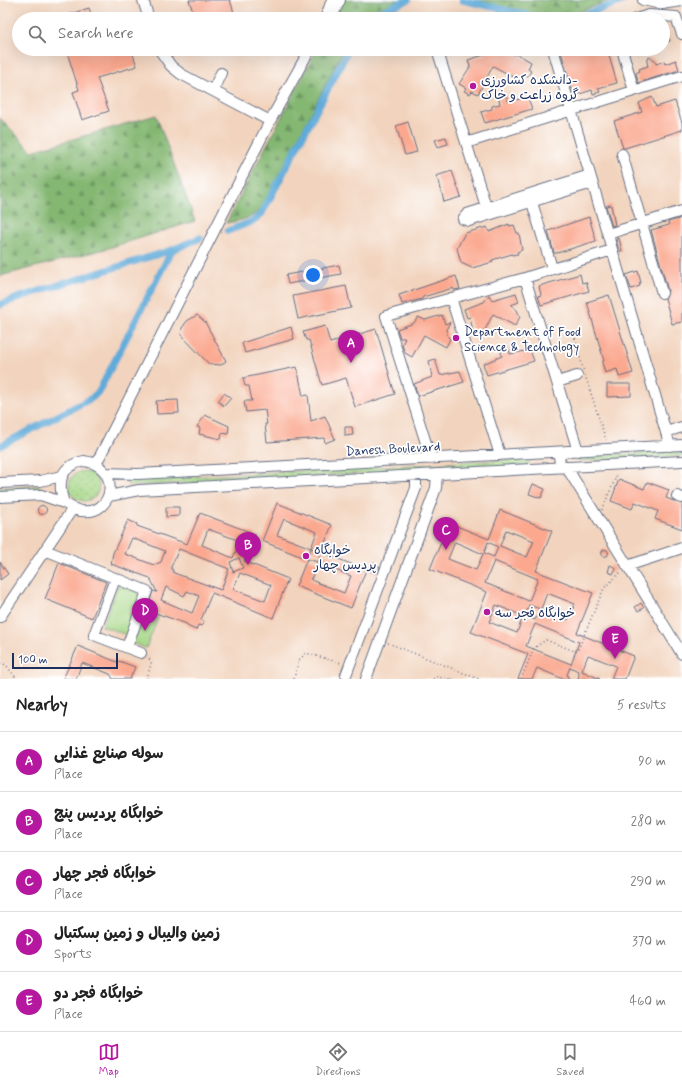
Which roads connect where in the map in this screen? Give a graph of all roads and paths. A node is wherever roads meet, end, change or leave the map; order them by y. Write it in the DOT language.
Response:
graph roads {
  1 [pos="143,0"];
  2 [pos="332,0"];
  3 [pos="340,0"];
  4 [pos="643,0"];
  5 [pos="682,1"];
  6 [pos="147,12"];
  7 [pos="328,12"];
  8 [pos="334,12"];
  9 [pos="670,17"];
  10 [pos="682,34"];
  11 [pos="164,56"];
  12 [pos="307,56"];
  13 [pos="308,56"];
  14 [pos="439,56"];
  15 [pos="555,56"];
  16 [pos="624,56"];
  17 [pos="306,59"];
  18 [pos="221,73"];
  19 [pos="682,76"];
  20 [pos="213,90"];
  21 [pos="634,91"];
  22 [pos="571,110"];
  23 [pos="270,121"];
  24 [pos="466,142"];
  25 [pos="622,154"];
  26 [pos="592,179"];
  27 [pos="530,198"];
  28 [pos="682,211"];
  29 [pos="642,223"];
  30 [pos="608,234"];
  31 [pos="546,247"];
  32 [pos="612,250"];
  33 [pos="552,268"];
  34 [pos="537,273"];
  35 [pos="525,278"];
  36 [pos="662,293"];
  37 [pos="451,298"];
  38 [pos="574,338"];
  39 [pos="576,376"];
  40 [pos="557,382"];
  41 [pos="682,427"];
  42 [pos="666,432"];
  43 [pos="607,442"];
  44 [pos="682,445"];
  45 [pos="670,446"];
  46 [pos="567,451"];
  47 [pos="578,451"];
  48 [pos="533,453"];
  49 [pos="500,455"];
  50 [pos="431,459"];
  51 [pos="682,461"];
  52 [pos="96,464"];
  53 [pos="616,465"];
  54 [pos="567,468"];
  55 [pos="534,469"];
  56 [pos="106,473"];
  57 [pos="436,474"];
  58 [pos="62,476"];
  59 [pos="416,476"];
  60 [pos="0,483"];
  61 [pos="109,496"];
  62 [pos="0,497"];
  63 [pos="64,503"];
  64 [pos="604,506"];
  65 [pos="73,508"];
  66 [pos="682,548"];
  67 [pos="45,550"];
  68 [pos="627,566"];
  69 [pos="115,579"];
  70 [pos="0,617"];
  71 [pos="381,640"];
  72 [pos="127,647"];
  73 [pos="144,654"];
  74 [pos="682,654"];
  75 [pos="0,663"];
  76 [pos="347,671"];
  77 [pos="18,679"];
  78 [pos="148,679"];
  79 [pos="294,679"];
  80 [pos="366,679"];
  81 [pos="433,679"];
  82 [pos="450,679"];
  83 [pos="454,679"];
  84 [pos="479,679"];
  85 [pos="521,679"];
  1 -- 6 [label="street"];
  2 -- 7 [label="street"];
  3 -- 8 [label="street"];
  4 -- 5 [label="street"];
  9 -- 10 [label="street"];
  11 -- 20 [label="street"];
  12 -- 17 [label="street"];
  13 -- 17 [label="street"];
  14 -- 24 [label="street"];
  15 -- 22 [label="street"];
  16 -- 21 [label="street"];
  17 -- 23 [label="street"];
  18 -- 20 [label="street"];
  19 -- 21 [label="street"];
  20 -- 23 [label="street"];
  21 -- 22 [label="street"];
  22 -- 24 [label="street"];
  22 -- 26 [label="street"];
  23 -- 52 [label="street"];
  24 -- 27 [label="street"];
  25 -- 29 [label="street"];
  26 -- 27 [label="street"];
  26 -- 30 [label="street"];
  27 -- 31 [label="street"];
  28 -- 29 [label="street"];
  29 -- 30 [label="street"];
  29 -- 36 [label="street"];
  30 -- 32 [label="street"];
  31 -- 33 [label="street"];
  31 -- 34 [label="street"];
  32 -- 33 [label="street"];
  32 -- 42 [label="street"];
  33 -- 34 [label="street"];
  34 -- 35 [label="street"];
  35 -- 37 [label="street"];
  35 -- 40 [label="street"];
  37 -- 49 [label="street"];
  37 -- 50 [label="street"];
  38 -- 43 [label="path"];
  39 -- 40 [label="street"];
  40 -- 47 [label="street"];
  41 -- 42 [label="street"];
  42 -- 45 [label="street"];
  44 -- 45 [label="street, Danesh Boulevard"];
  45 -- 47 [label="street, Danesh Boulevard"];
  46 -- 47 [label="street, Danesh Boulevard"];
  46 -- 48 [label="street, Danesh Boulevard"];
  46 -- 54 [label="street"];
  48 -- 49 [label="street, Danesh Boulevard"];
  48 -- 55 [label="street"];
  49 -- 50 [label="street, Danesh Boulevard"];
  50 -- 56 [label="street, Danesh Boulevard"];
  51 -- 53 [label="street"];
  52 -- 56 [label="street"];
  52 -- 58 [label="street"];
  53 -- 54 [label="street"];
  53 -- 64 [label="path"];
  54 -- 55 [label="street"];
  54 -- 68 [label="street"];
  55 -- 57 [label="street"];
  56 -- 61 [label="street"];
  57 -- 59 [label="street"];
  57 -- 71 [label="street"];
  58 -- 60 [label="street"];
  58 -- 63 [label="street"];
  59 -- 61 [label="street"];
  59 -- 76 [label="street"];
  61 -- 65 [label="street"];
  62 -- 63 [label="street"];
  63 -- 65 [label="street"];
  65 -- 67 [label="street"];
  66 -- 68 [label="street"];
  67 -- 69 [label="street"];
  67 -- 70 [label="street"];
  68 -- 74 [label="street"];
  68 -- 85 [label="path"];
  69 -- 72 [label="street"];
  69 -- 72 [label="street"];
  71 -- 80 [label="street"];
  71 -- 84 [label="path"];
  72 -- 73 [label="street"];
  73 -- 78 [label="path"];
  75 -- 77 [label="path"];
  76 -- 79 [label="path"];
  81 -- 82 [label="path"];
  82 -- 83 [label="path"];
}
